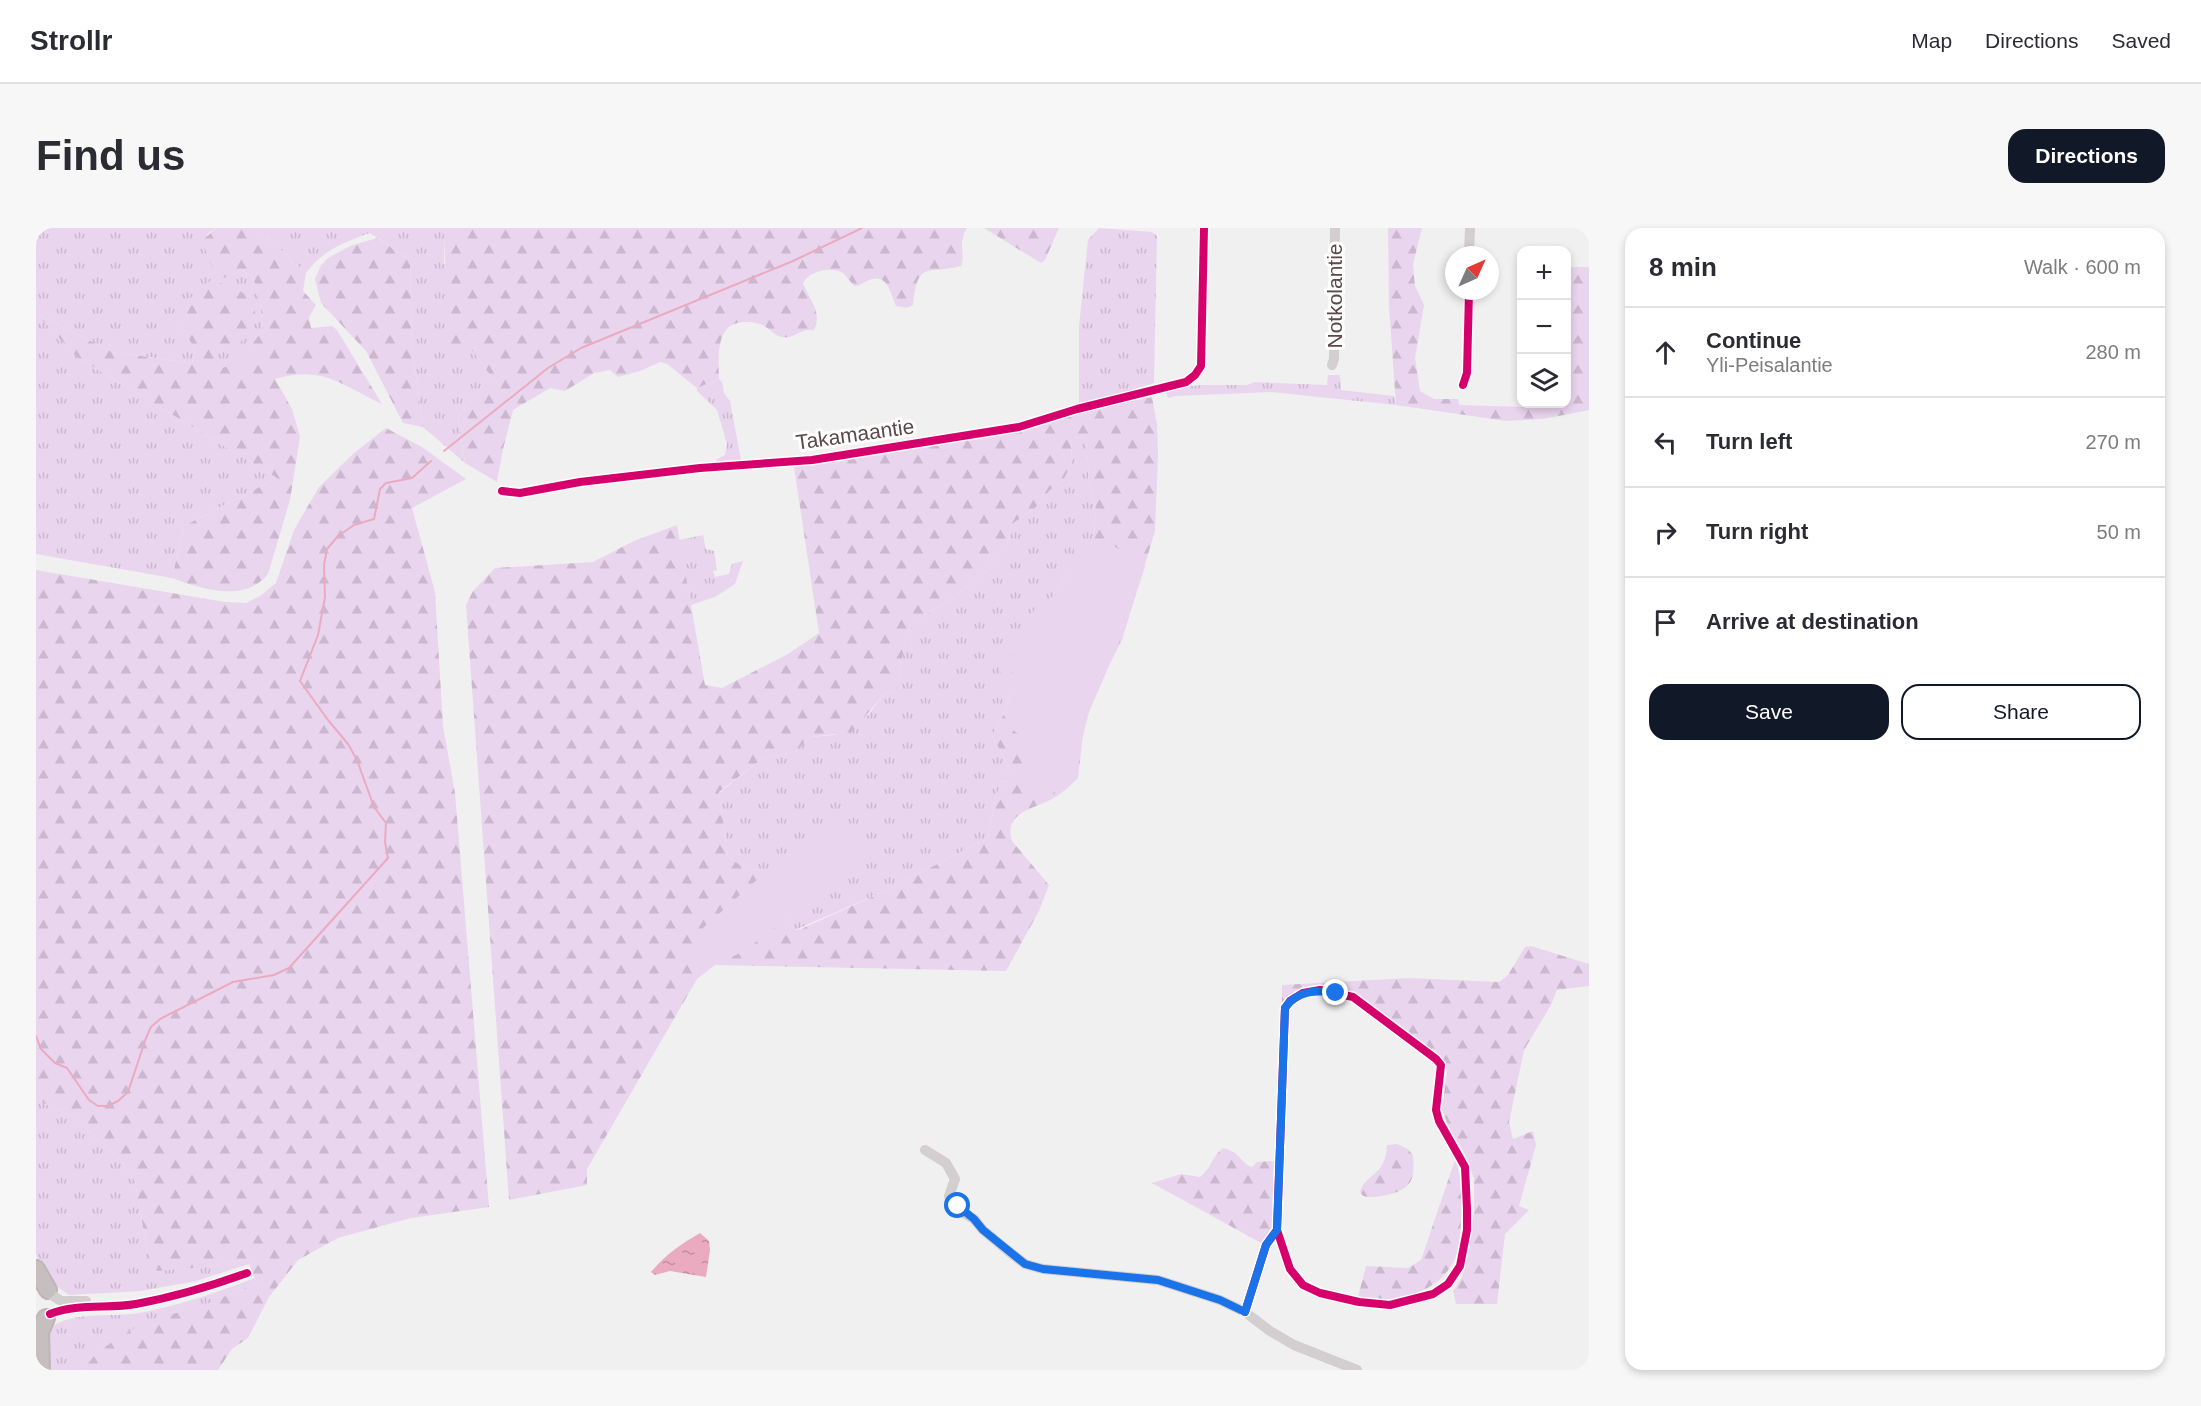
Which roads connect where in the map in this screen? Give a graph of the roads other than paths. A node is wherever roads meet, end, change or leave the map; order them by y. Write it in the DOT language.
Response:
graph roads {
  1 [pos="1204,228"];
  2 [pos="1335,228"];
  3 [pos="1470,228"];
  4 [pos="1469,246"];
  5 [pos="1468,300"];
  6 [pos="1332,365"];
  7 [pos="1464,385"];
  8 [pos="502,491"];
  9 [pos="925,1150"];
  10 [pos="1277,1230"];
  11 [pos="36,1269"];
  12 [pos="247,1273"];
  13 [pos="45,1290"];
  14 [pos="155,1300"];
  15 [pos="1245,1312"];
  16 [pos="44,1318"];
  17 [pos="41,1370"];
  18 [pos="1357,1370"];
  1 -- 8 [label="street, Takamaantie"];
  2 -- 6 [label="street, Notkolantie"];
  3 -- 4 [label="street"];
  5 -- 7 [label="street"];
  9 -- 15 [label="street"];
  10 -- 10 [label="street"];
  10 -- 15 [label="street"];
  11 -- 13 [label="highway"];
  12 -- 14 [label="street"];
  13 -- 14 [label="street"];
  13 -- 16 [label="street"];
  14 -- 16 [label="street"];
  15 -- 18 [label="street"];
  16 -- 17 [label="highway"];
}
